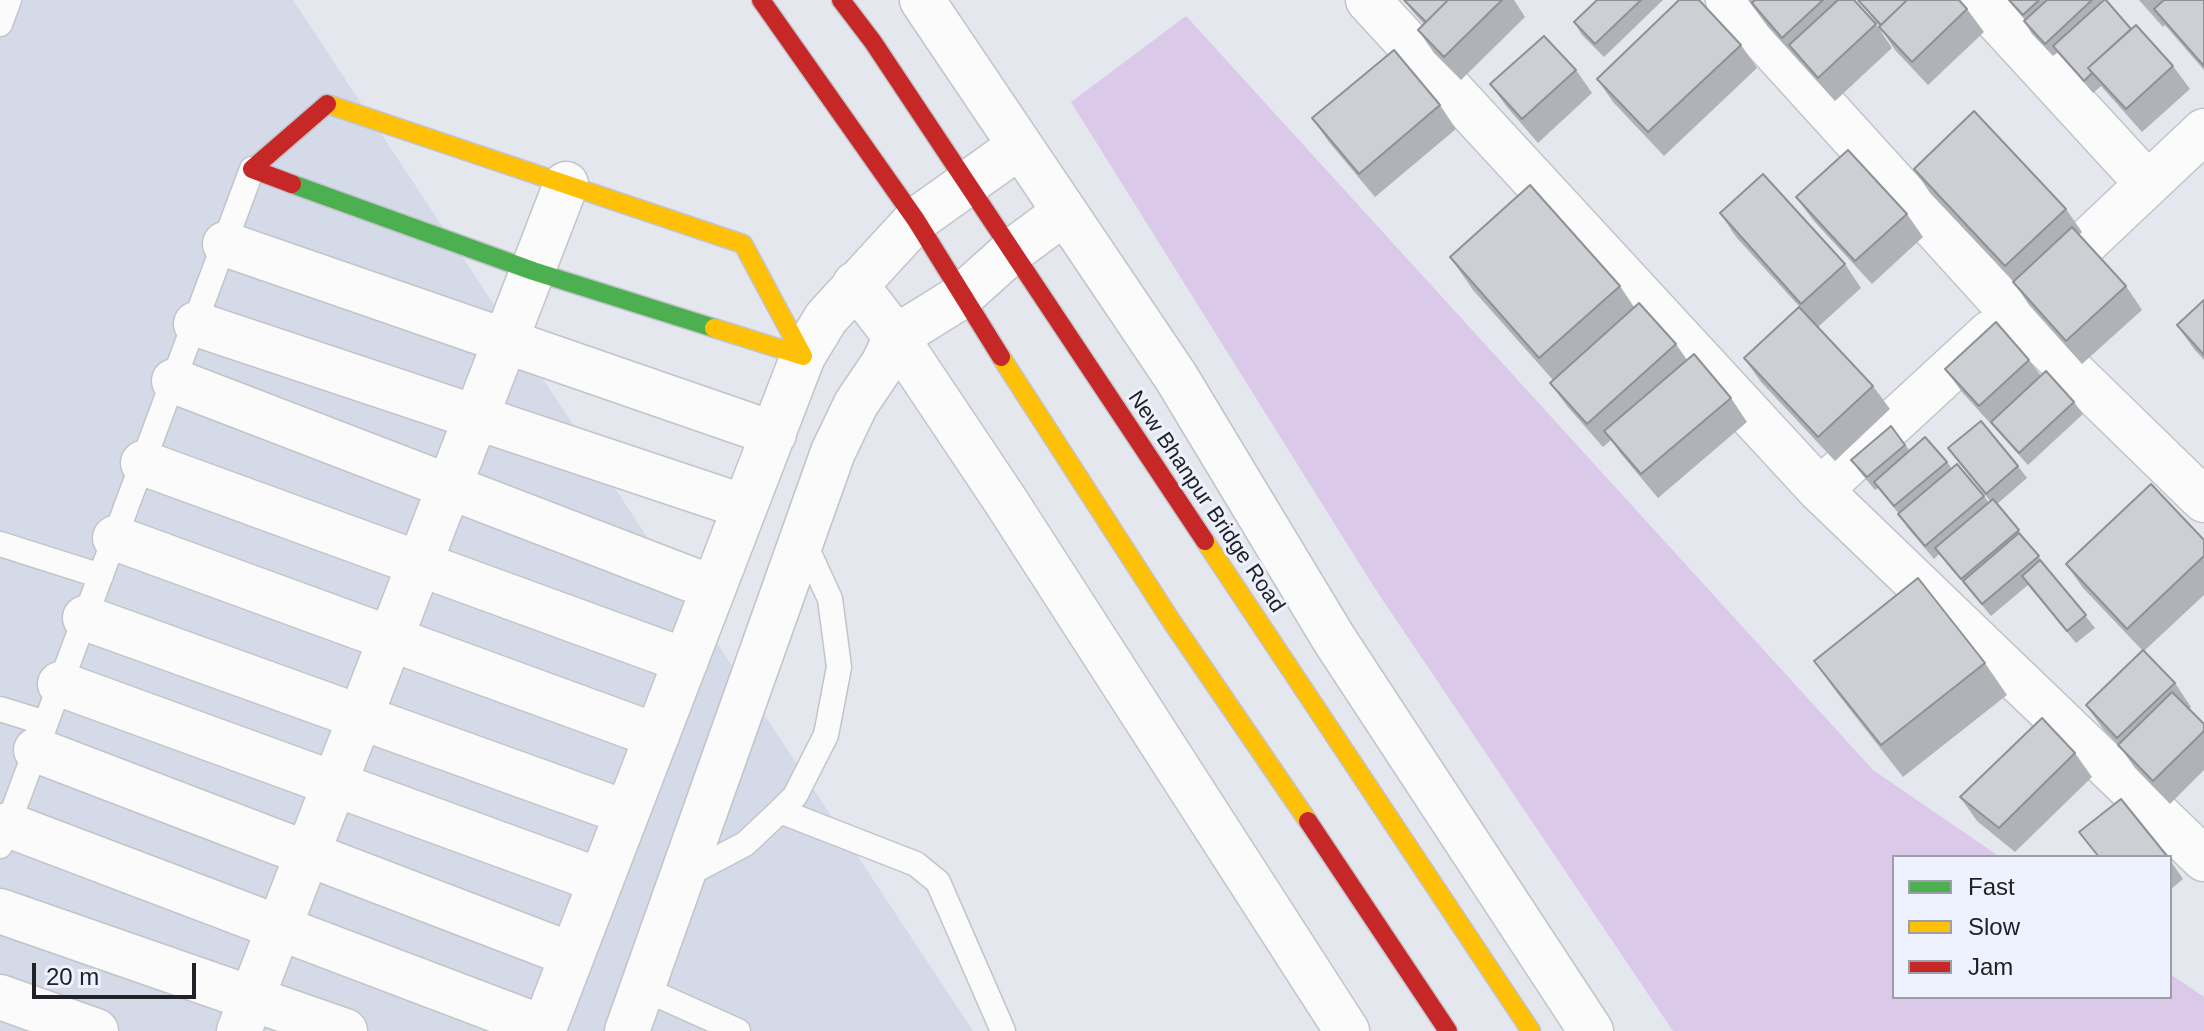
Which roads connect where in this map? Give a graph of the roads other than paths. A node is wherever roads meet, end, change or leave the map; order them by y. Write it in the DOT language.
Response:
graph roads {
  1 [pos="9,0"];
  2 [pos="761,0"];
  3 [pos="841,0"];
  4 [pos="922,0"];
  5 [pos="1368,0"];
  6 [pos="1728,0"];
  7 [pos="1979,0"];
  8 [pos="0,24"];
  9 [pos="2204,131"];
  10 [pos="1020,146"];
  11 [pos="252,169"];
  12 [pos="2147,183"];
  13 [pos="566,184"];
  14 [pos="966,184"];
  15 [pos="1065,212"];
  16 [pos="916,220"];
  17 [pos="225,244"];
  18 [pos="1011,252"];
  19 [pos="533,271"];
  20 [pos="855,284"];
  21 [pos="962,296"];
  22 [pos="2012,313"];
  23 [pos="196,324"];
  24 [pos="896,337"];
  25 [pos="507,342"];
  26 [pos="803,356"];
  27 [pos="174,381"];
  28 [pos="478,418"];
  29 [pos="774,434"];
  30 [pos="143,463"];
  31 [pos="450,488"];
  32 [pos="1820,490"];
  33 [pos="2204,500"];
  34 [pos="745,507"];
  35 [pos="802,537"];
  36 [pos="0,544"];
  37 [pos="108,557"];
  38 [pos="421,564"];
  39 [pos="713,588"];
  40 [pos="85,618"];
  41 [pos="392,639"];
  42 [pos="686,661"];
  43 [pos="0,709"];
  44 [pos="362,717"];
  45 [pos="47,719"];
  46 [pos="657,736"];
  47 [pos="336,785"];
  48 [pos="780,811"];
  49 [pos="627,813"];
  50 [pos="4,835"];
  51 [pos="308,854"];
  52 [pos="2204,859"];
  53 [pos="684,876"];
  54 [pos="601,881"];
  55 [pos="0,911"];
  56 [pos="279,928"];
  57 [pos="572,955"];
  58 [pos="642,988"];
  59 [pos="0,997"];
  60 [pos="246,1015"];
  61 [pos="543,1029"];
  62 [pos="96,1031"];
  63 [pos="345,1031"];
  64 [pos="627,1031"];
  65 [pos="738,1031"];
  66 [pos="1003,1031"];
  67 [pos="1347,1031"];
  68 [pos="1448,1031"];
  69 [pos="1531,1031"];
  70 [pos="1591,1031"];
  1 -- 8 [label="lane"];
  2 -- 16 [label="street"];
  3 -- 14 [label="street, New Bhanpur Bridge Road"];
  4 -- 10 [label="street"];
  5 -- 32 [label="street"];
  6 -- 22 [label="street"];
  7 -- 12 [label="street"];
  9 -- 12 [label="street"];
  10 -- 14 [label="street"];
  10 -- 15 [label="street"];
  11 -- 13 [label="street"];
  11 -- 17 [label="lane"];
  11 -- 19 [label="street"];
  12 -- 22 [label="street"];
  13 -- 19 [label="street"];
  13 -- 26 [label="street"];
  14 -- 16 [label="street"];
  14 -- 18 [label="street, New Bhanpur Bridge Road"];
  15 -- 18 [label="street"];
  15 -- 70 [label="street"];
  16 -- 20 [label="street"];
  16 -- 21 [label="street"];
  17 -- 23 [label="lane"];
  17 -- 25 [label="street"];
  18 -- 21 [label="street"];
  18 -- 69 [label="street, New Bhanpur Bridge Road"];
  19 -- 25 [label="street"];
  19 -- 26 [label="street"];
  20 -- 24 [label="street"];
  20 -- 26 [label="street"];
  21 -- 24 [label="street"];
  21 -- 68 [label="street"];
  22 -- 32 [label="street"];
  22 -- 33 [label="street"];
  23 -- 27 [label="lane"];
  23 -- 28 [label="street"];
  24 -- 35 [label="street"];
  24 -- 67 [label="street"];
  25 -- 28 [label="street"];
  25 -- 29 [label="street"];
  26 -- 29 [label="street"];
  27 -- 30 [label="lane"];
  27 -- 31 [label="street"];
  28 -- 31 [label="street"];
  28 -- 34 [label="street"];
  29 -- 34 [label="street"];
  30 -- 37 [label="lane"];
  30 -- 38 [label="street"];
  31 -- 38 [label="street"];
  31 -- 39 [label="street"];
  32 -- 52 [label="street"];
  34 -- 39 [label="street"];
  35 -- 48 [label="lane"];
  35 -- 53 [label="street"];
  36 -- 37 [label="lane"];
  37 -- 40 [label="lane"];
  37 -- 41 [label="street"];
  38 -- 41 [label="street"];
  38 -- 42 [label="street"];
  39 -- 42 [label="street"];
  40 -- 44 [label="street"];
  40 -- 45 [label="lane"];
  41 -- 44 [label="street"];
  41 -- 46 [label="street"];
  42 -- 46 [label="street"];
  43 -- 45 [label="lane"];
  44 -- 47 [label="street"];
  44 -- 49 [label="street"];
  45 -- 47 [label="street"];
  45 -- 50 [label="lane"];
  45 -- 51 [label="street"];
  46 -- 49 [label="street"];
  47 -- 51 [label="street"];
  47 -- 54 [label="street"];
  48 -- 53 [label="lane"];
  48 -- 66 [label="lane"];
  49 -- 54 [label="street"];
  50 -- 56 [label="street"];
  51 -- 56 [label="street"];
  51 -- 57 [label="street"];
  53 -- 58 [label="street"];
  54 -- 57 [label="street"];
  55 -- 60 [label="street"];
  56 -- 60 [label="street"];
  56 -- 61 [label="street"];
  57 -- 61 [label="street"];
  58 -- 64 [label="street"];
  58 -- 65 [label="lane"];
  59 -- 62 [label="street"];
  60 -- 63 [label="street"];
}
